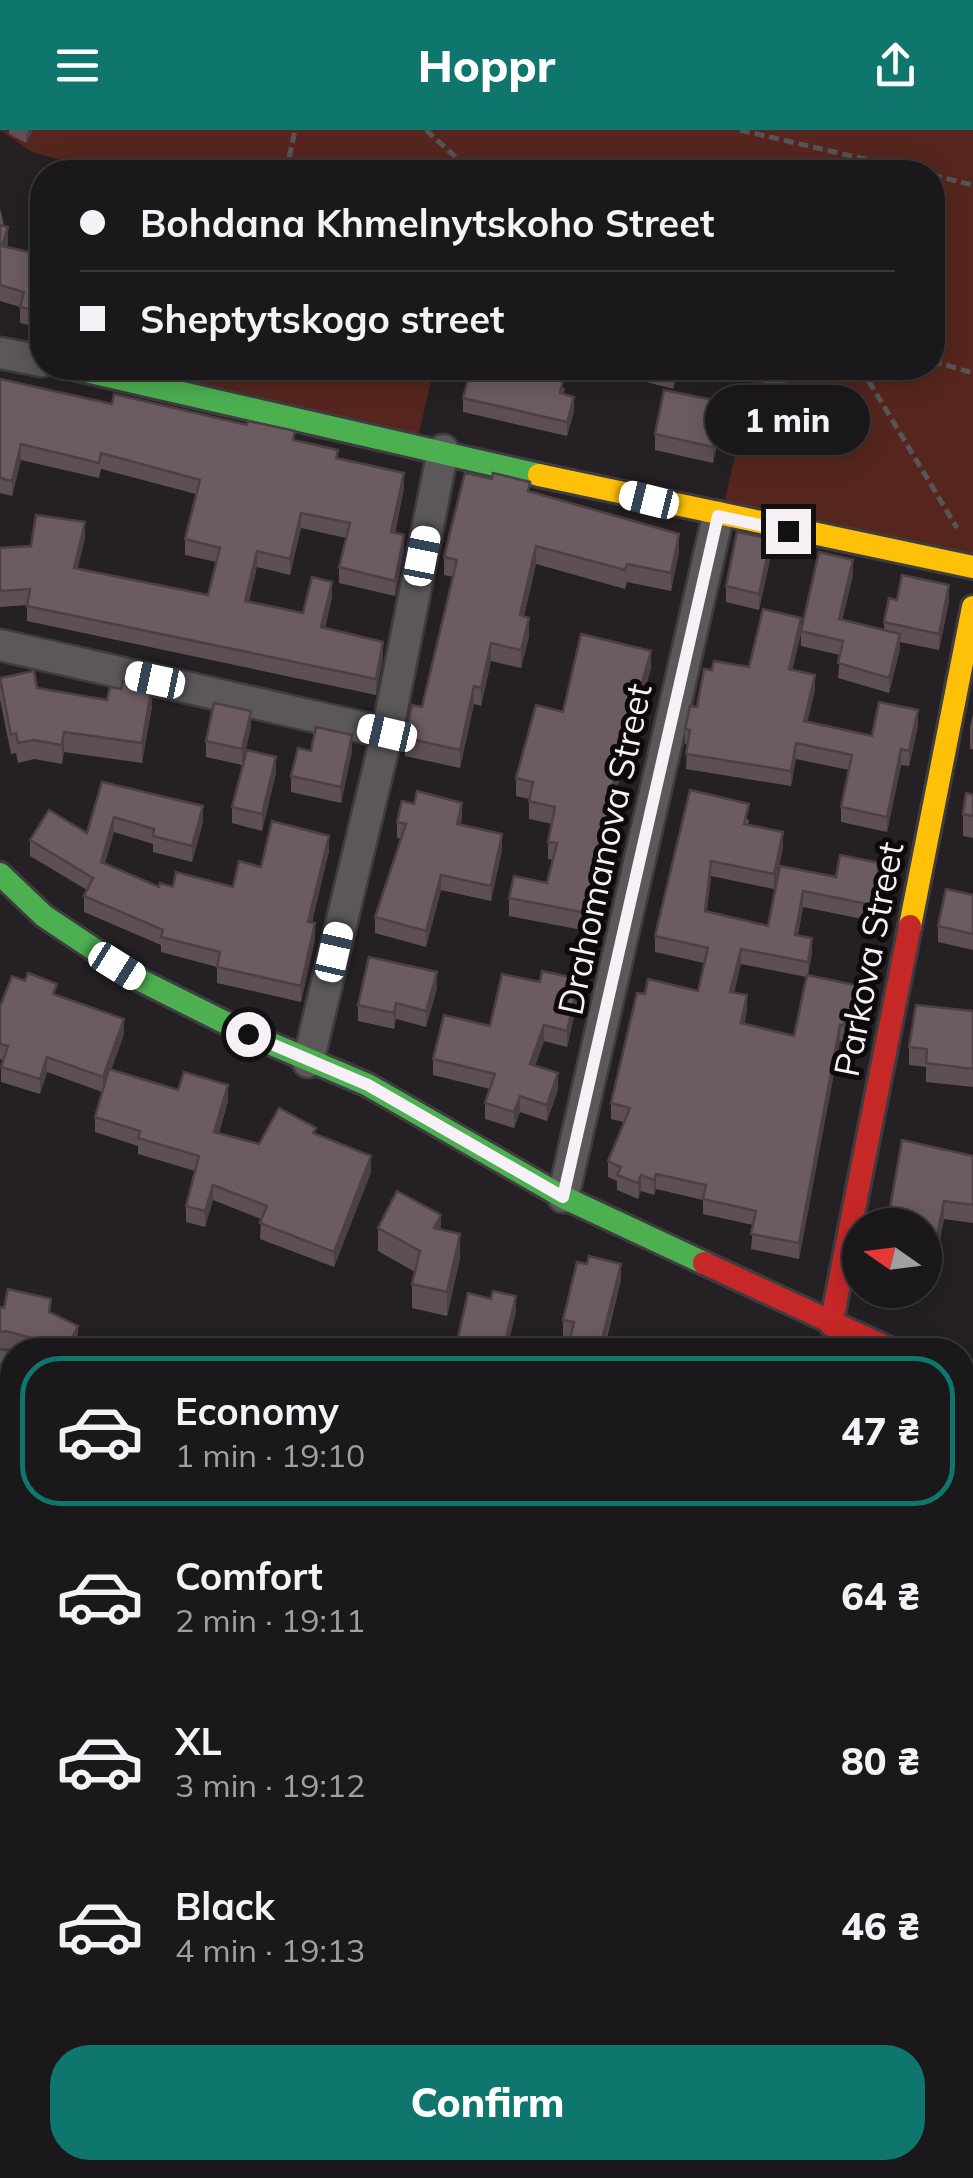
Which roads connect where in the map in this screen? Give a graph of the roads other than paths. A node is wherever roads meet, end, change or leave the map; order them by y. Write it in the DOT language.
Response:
graph roads {
  1 [pos="0,353"];
  2 [pos="30,359"];
  3 [pos="127,380"];
  4 [pos="443,450"];
  5 [pos="718,516"];
  6 [pos="973,567"];
  7 [pos="973,607"];
  8 [pos="0,646"];
  9 [pos="387,733"];
  10 [pos="0,874"];
  11 [pos="308,1062"];
  12 [pos="563,1197"];
  13 [pos="831,1325"];
  14 [pos="863,1338"];
  1 -- 2 [label="street"];
  3 -- 4 [label="street"];
  4 -- 5 [label="street"];
  4 -- 9 [label="street"];
  5 -- 6 [label="street"];
  5 -- 12 [label="street, Drahomanova Street"];
  7 -- 13 [label="street, Parkova Street"];
  8 -- 9 [label="street"];
  9 -- 11 [label="street"];
  10 -- 11 [label="street"];
  11 -- 12 [label="street"];
  12 -- 13 [label="street"];
  13 -- 14 [label="street"];
}
